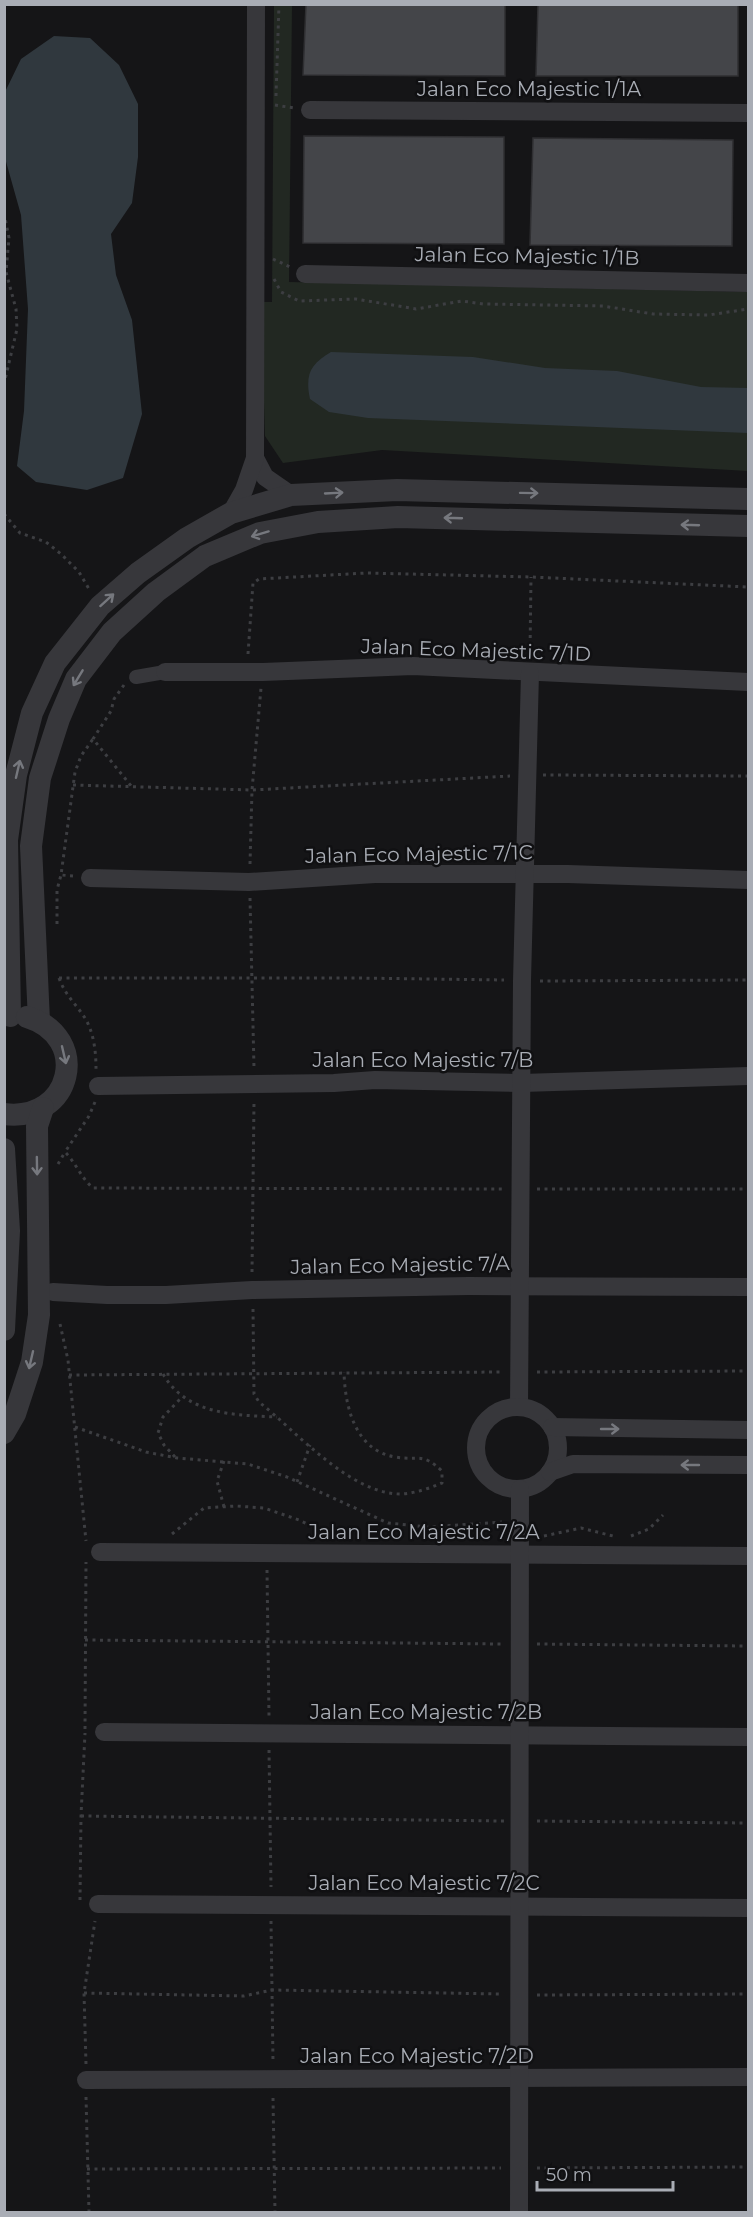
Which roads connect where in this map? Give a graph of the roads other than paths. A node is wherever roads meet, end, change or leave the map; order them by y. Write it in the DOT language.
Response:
graph roads {
  1 [pos="256,4"];
  2 [pos="310,110"];
  3 [pos="748,113"];
  4 [pos="305,274"];
  5 [pos="748,283"];
  6 [pos="255,458"];
  7 [pos="291,495"];
  8 [pos="748,499"];
  9 [pos="231,513"];
  10 [pos="748,526"];
  11 [pos="165,672"];
  12 [pos="530,673"];
  13 [pos="136,677"];
  14 [pos="748,682"];
  15 [pos="526,874"];
  16 [pos="90,879"];
  17 [pos="748,880"];
  18 [pos="7,1017"];
  19 [pos="39,1021"];
  20 [pos="748,1076"];
  21 [pos="522,1083"];
  22 [pos="98,1086"];
  23 [pos="43,1108"];
  24 [pos="4,1114"];
  25 [pos="4,1149"];
  26 [pos="521,1285"];
  27 [pos="748,1287"];
  28 [pos="53,1292"];
  29 [pos="4,1330"];
  30 [pos="519,1407"];
  31 [pos="552,1427"];
  32 [pos="748,1430"];
  33 [pos="4,1433"];
  34 [pos="748,1465"];
  35 [pos="550,1472"];
  36 [pos="520,1489"];
  37 [pos="519,1550"];
  38 [pos="93,1553"];
  39 [pos="748,1556"];
  40 [pos="104,1732"];
  41 [pos="520,1735"];
  42 [pos="748,1737"];
  43 [pos="98,1904"];
  44 [pos="520,1906"];
  45 [pos="748,1908"];
  46 [pos="748,2077"];
  47 [pos="520,2078"];
  48 [pos="86,2080"];
  49 [pos="519,2212"];
  1 -- 6 [label="street"];
  2 -- 3 [label="street, Jalan Eco Majestic 1/1A"];
  4 -- 5 [label="street, Jalan Eco Majestic 1/1B"];
  6 -- 7 [label="street"];
  6 -- 9 [label="street"];
  7 -- 8 [label="street, one-way"];
  7 -- 9 [label="street"];
  18 -- 9 [label="street, one-way"];
  10 -- 19 [label="street, one-way"];
  11 -- 12 [label="street, Jalan Eco Majestic 7/1D"];
  11 -- 13 [label="street"];
  12 -- 14 [label="street, Jalan Eco Majestic 7/1D"];
  12 -- 15 [label="street"];
  15 -- 16 [label="street, Jalan Eco Majestic 7/1C"];
  15 -- 17 [label="street, Jalan Eco Majestic 7/1C"];
  15 -- 21 [label="street"];
  18 -- 19 [label="street"];
  19 -- 23 [label="street, one-way"];
  20 -- 21 [label="street, Jalan Eco Majestic 7/B"];
  21 -- 22 [label="street, Jalan Eco Majestic 7/B"];
  21 -- 26 [label="street"];
  23 -- 24 [label="street"];
  23 -- 33 [label="street, one-way"];
  25 -- 29 [label="street"];
  26 -- 27 [label="street, Jalan Eco Majestic 7/A"];
  26 -- 28 [label="street, Jalan Eco Majestic 7/A"];
  26 -- 30 [label="street"];
  30 -- 31 [label="street"];
  30 -- 36 [label="street"];
  31 -- 32 [label="street, one-way"];
  31 -- 35 [label="street"];
  34 -- 35 [label="street, one-way"];
  35 -- 36 [label="street"];
  36 -- 37 [label="street"];
  37 -- 38 [label="street, Jalan Eco Majestic 7/2A"];
  37 -- 39 [label="street, Jalan Eco Majestic 7/2A"];
  37 -- 41 [label="street"];
  40 -- 41 [label="street, Jalan Eco Majestic 7/2B"];
  41 -- 42 [label="street, Jalan Eco Majestic 7/2B"];
  41 -- 44 [label="street"];
  43 -- 44 [label="street, Jalan Eco Majestic 7/2C"];
  44 -- 45 [label="street, Jalan Eco Majestic 7/2C"];
  44 -- 47 [label="street"];
  46 -- 47 [label="street, Jalan Eco Majestic 7/2D"];
  47 -- 48 [label="street, Jalan Eco Majestic 7/2D"];
  47 -- 49 [label="street"];
}
